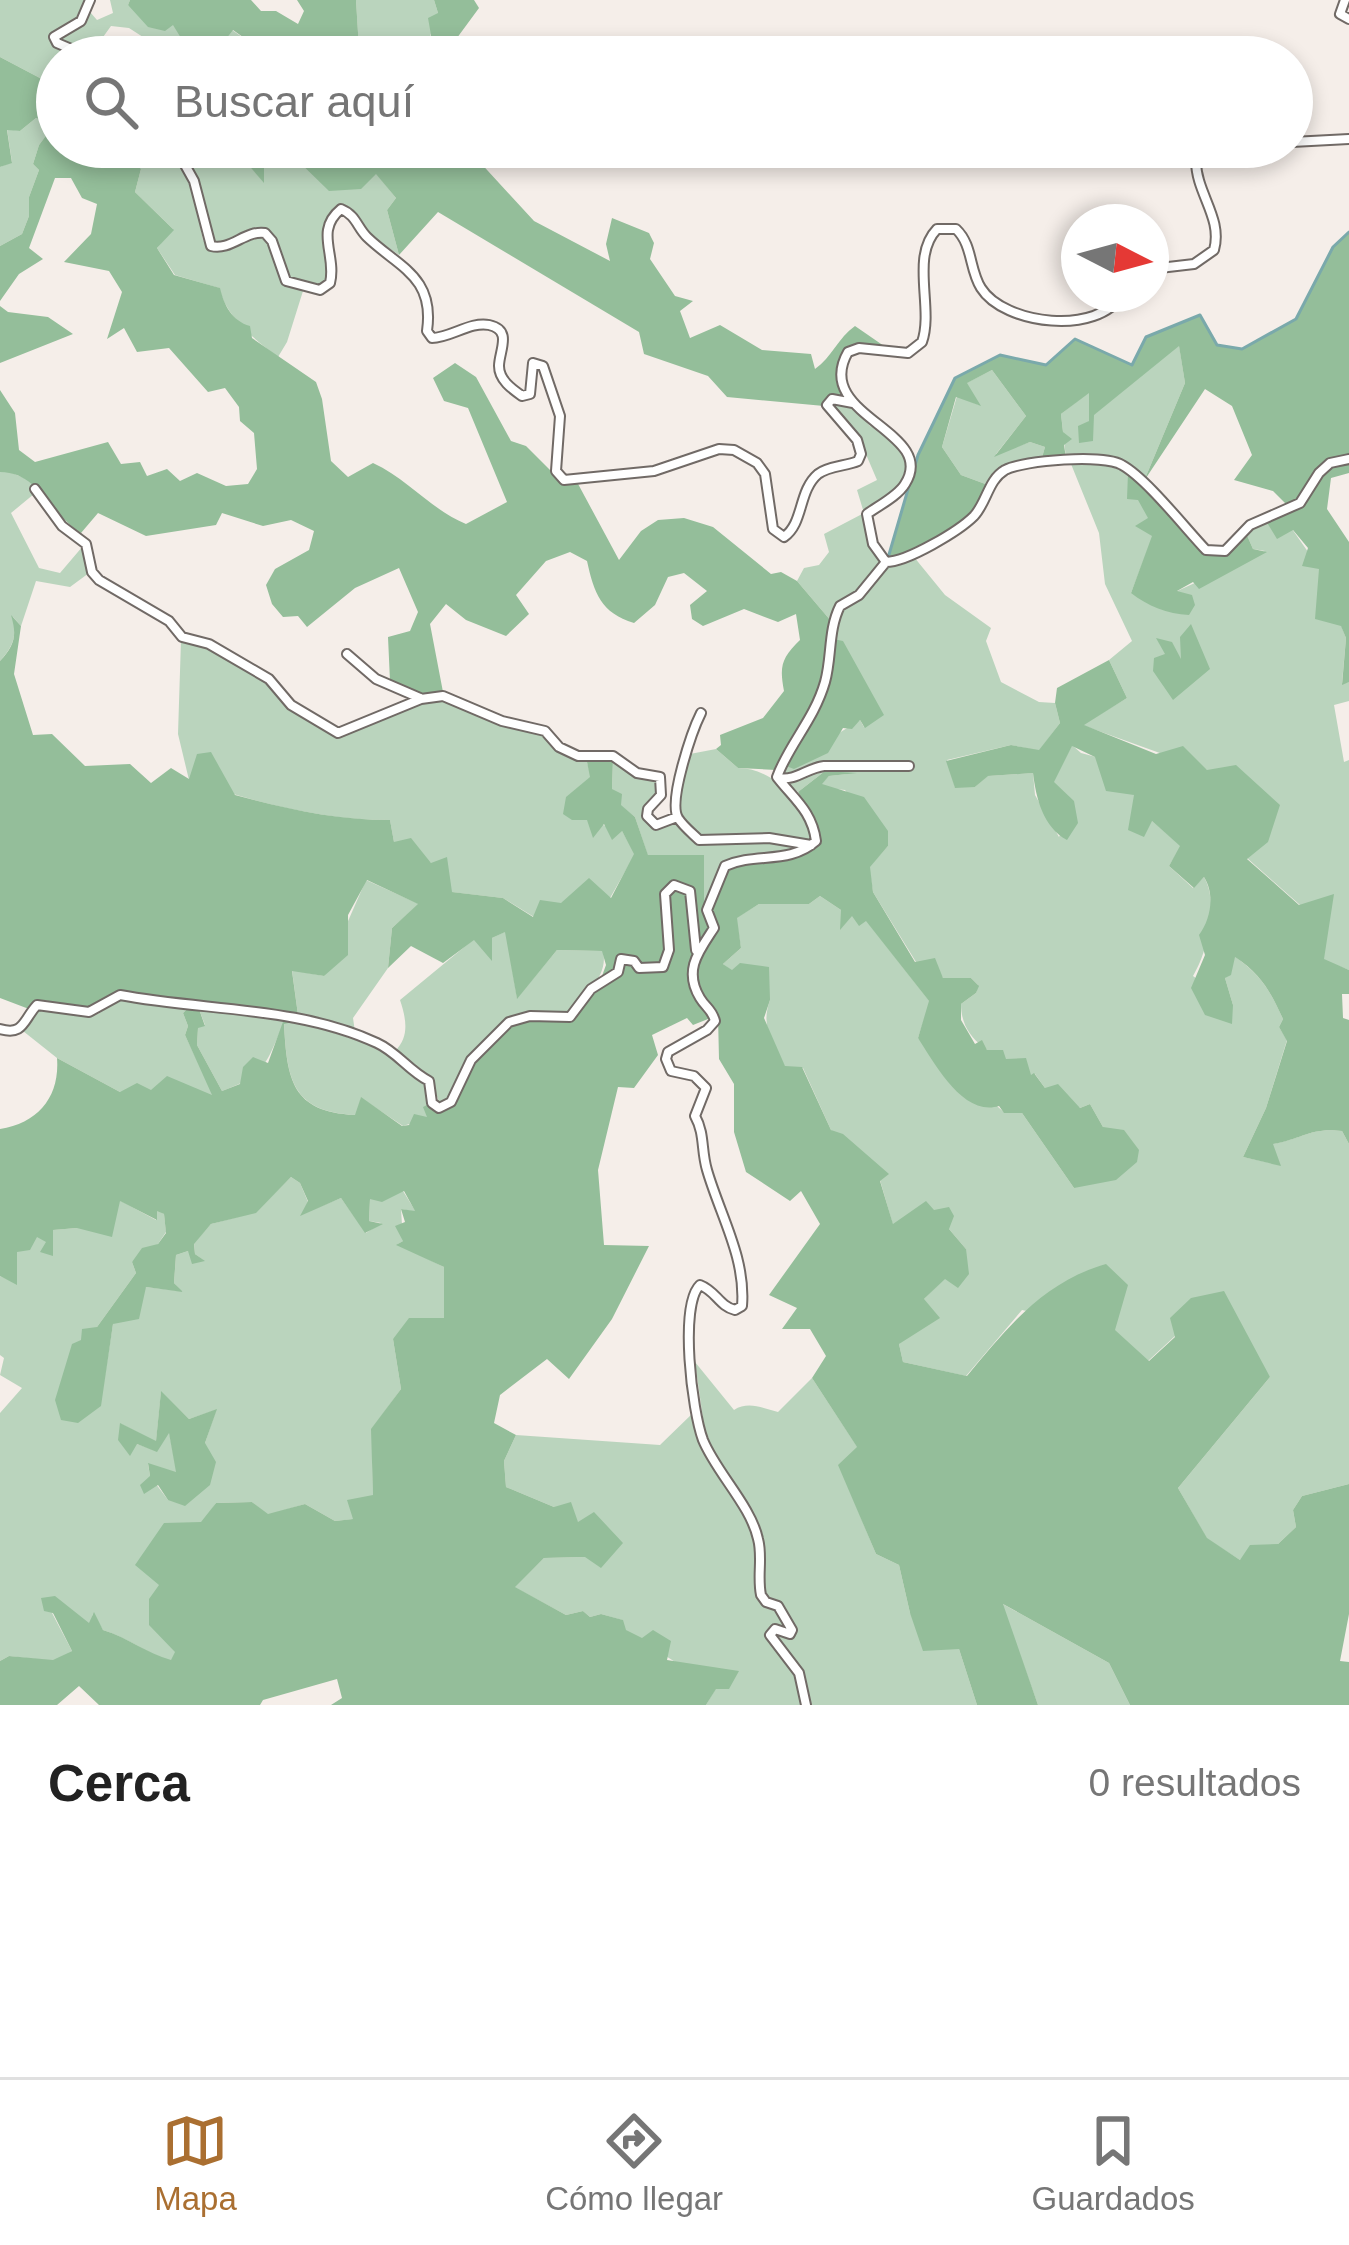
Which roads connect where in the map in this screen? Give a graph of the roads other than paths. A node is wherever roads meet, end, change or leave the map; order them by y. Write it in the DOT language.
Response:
graph roads {
  1 [pos="90,0"];
  2 [pos="1345,0"];
  3 [pos="1349,19"];
  4 [pos="55,36"];
  5 [pos="1349,137"];
  6 [pos="1313,139"];
  7 [pos="187,168"];
  8 [pos="1196,168"];
  9 [pos="1169,266"];
  10 [pos="1107,312"];
  11 [pos="853,404"];
  12 [pos="1349,459"];
  13 [pos="34,489"];
  14 [pos="886,562"];
  15 [pos="347,654"];
  16 [pos="421,699"];
  17 [pos="701,713"];
  18 [pos="909,766"];
  19 [pos="777,777"];
  20 [pos="676,817"];
  21 [pos="813,845"];
  22 [pos="696,952"];
  23 [pos="0,1029"];
  24 [pos="806,1705"];
  1 -- 4 [label="street"];
  2 -- 3 [label="street"];
  5 -- 6 [label="street"];
  7 -- 11 [label="street"];
  8 -- 9 [label="street"];
  10 -- 11 [label="street"];
  11 -- 14 [label="street"];
  12 -- 14 [label="street"];
  13 -- 16 [label="street"];
  14 -- 19 [label="street"];
  15 -- 16 [label="street"];
  16 -- 20 [label="street"];
  17 -- 20 [label="street"];
  18 -- 19 [label="street"];
  19 -- 21 [label="street"];
  20 -- 21 [label="street"];
  21 -- 22 [label="street"];
  22 -- 23 [label="street"];
  22 -- 24 [label="street"];
}
